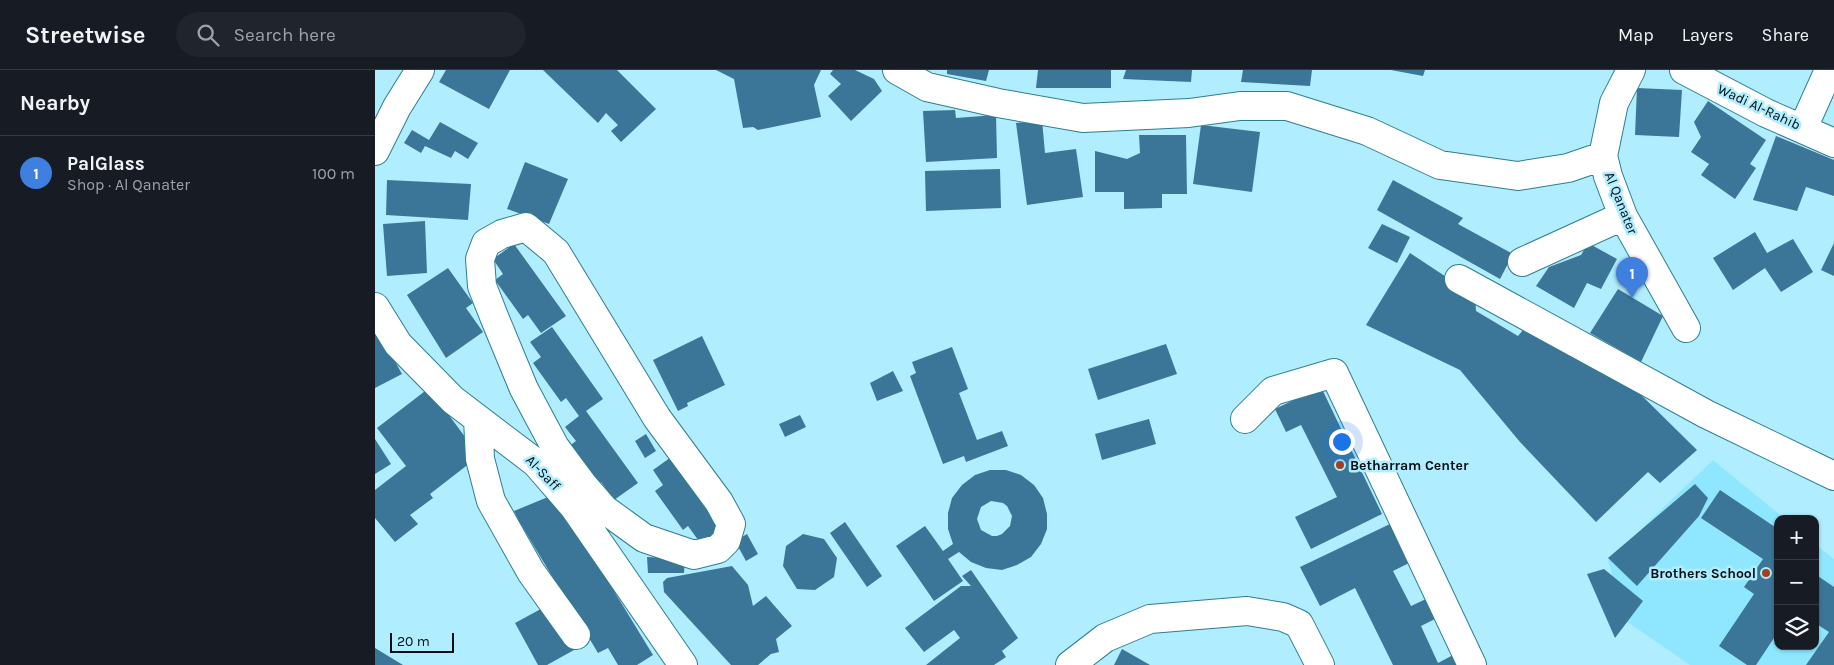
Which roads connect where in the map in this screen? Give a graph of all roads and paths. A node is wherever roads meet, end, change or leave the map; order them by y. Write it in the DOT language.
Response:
graph roads {
  1 [pos="420,70"];
  2 [pos="897,70"];
  3 [pos="1631,70"];
  4 [pos="1684,70"];
  5 [pos="1829,70"];
  6 [pos="1803,128"];
  7 [pos="1834,142"];
  8 [pos="375,151"];
  9 [pos="1603,156"];
  10 [pos="1623,216"];
  11 [pos="1521,262"];
  12 [pos="1459,279"];
  13 [pos="375,307"];
  14 [pos="1686,328"];
  15 [pos="477,419"];
  16 [pos="1245,419"];
  17 [pos="545,455"];
  18 [pos="1834,476"];
  19 [pos="576,635"];
  20 [pos="683,665"];
  21 [pos="1070,665"];
  22 [pos="1320,665"];
  23 [pos="1472,665"];
  1 -- 8 [label="street"];
  2 -- 9 [label="street"];
  3 -- 9 [label="street"];
  4 -- 6 [label="street, Wadi Al-Rahib"];
  5 -- 6 [label="street"];
  6 -- 7 [label="street, Wadi Al-Rahib"];
  9 -- 10 [label="street, Al Qanater"];
  10 -- 11 [label="street"];
  10 -- 14 [label="street, Al Qanater"];
  12 -- 18 [label="street"];
  13 -- 15 [label="street, Al-Saff"];
  15 -- 17 [label="street, Al-Saff"];
  15 -- 19 [label="street"];
  16 -- 23 [label="street"];
  17 -- 17 [label="street"];
  17 -- 20 [label="street, Al-Saff"];
  21 -- 22 [label="street"];
}
